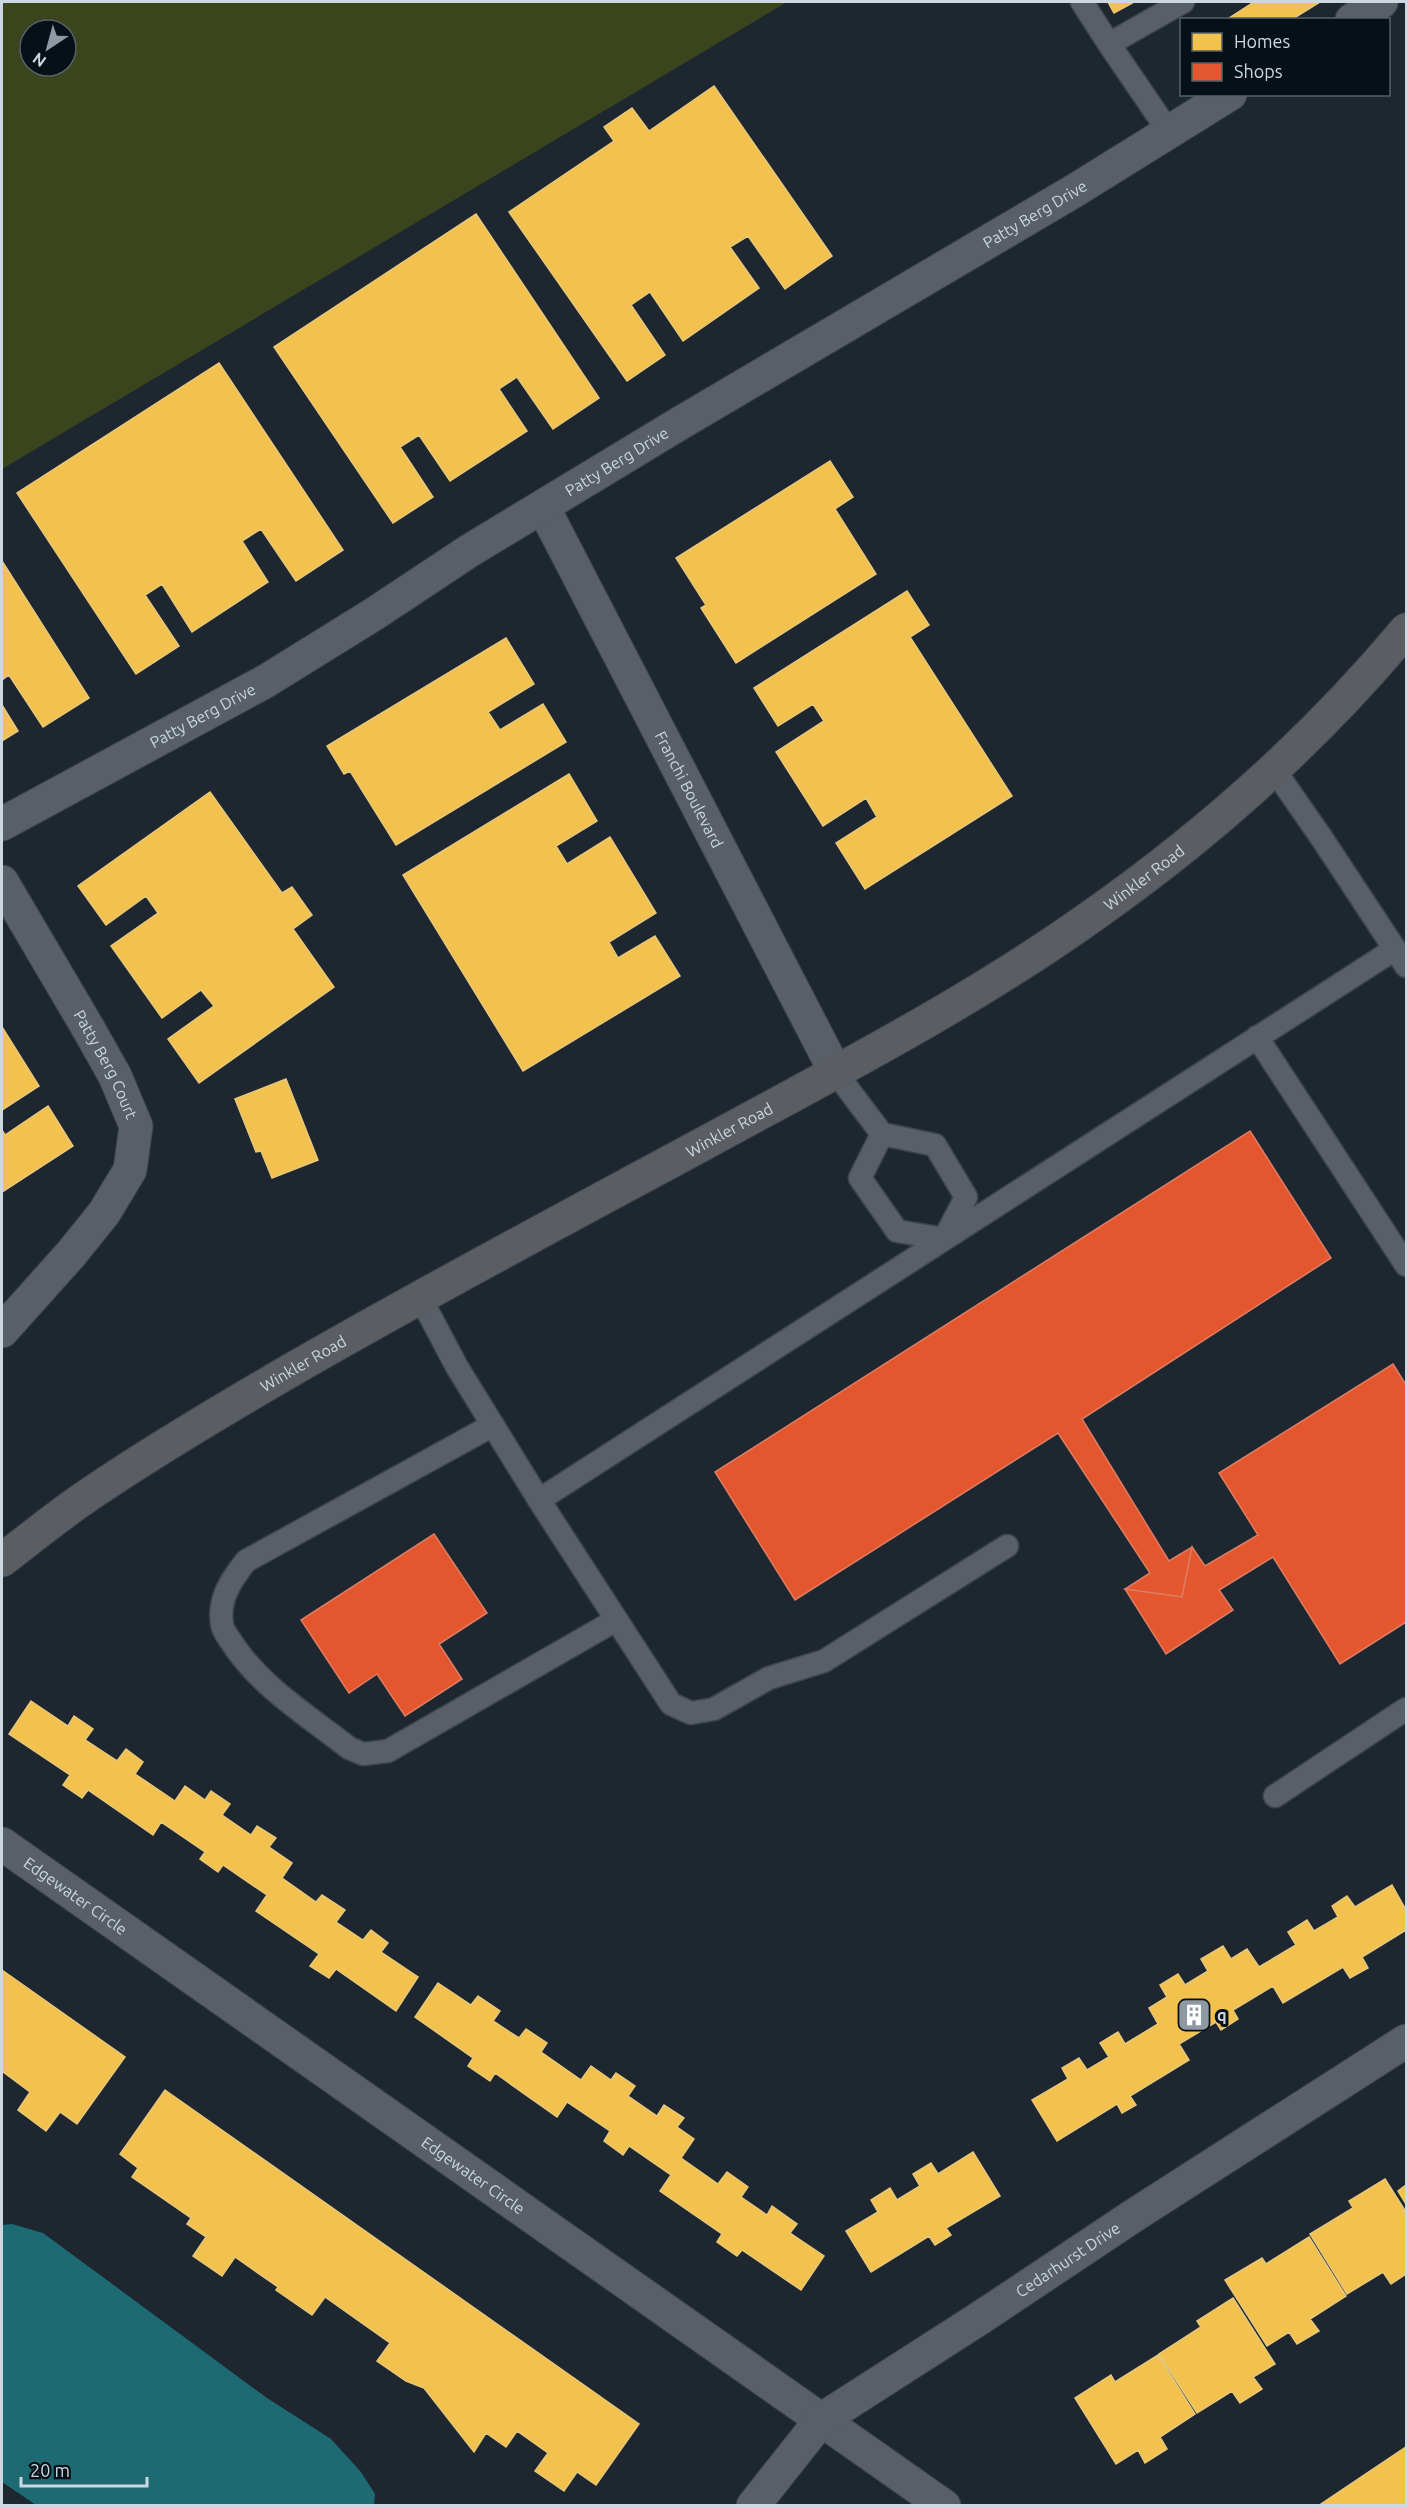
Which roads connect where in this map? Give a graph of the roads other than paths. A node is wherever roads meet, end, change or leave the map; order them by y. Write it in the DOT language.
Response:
graph roads {
  1 [pos="1082,2"];
  2 [pos="1183,2"];
  3 [pos="1381,2"];
  4 [pos="1355,18"];
  5 [pos="1109,44"];
  6 [pos="1227,96"];
  7 [pos="1169,132"];
  8 [pos="543,507"];
  9 [pos="1407,630"];
  10 [pos="1272,768"];
  11 [pos="2,824"];
  12 [pos="2,882"];
  13 [pos="1401,957"];
  14 [pos="1257,1037"];
  15 [pos="836,1073"];
  16 [pos="882,1134"];
  17 [pos="945,1239"];
  18 [pos="1407,1265"];
  19 [pos="420,1297"];
  20 [pos="2,1331"];
  21 [pos="493,1425"];
  22 [pos="539,1500"];
  23 [pos="1006,1546"];
  24 [pos="2,1560"];
  25 [pos="616,1620"];
  26 [pos="1407,1709"];
  27 [pos="1275,1796"];
  28 [pos="2,1844"];
  29 [pos="1407,2042"];
  30 [pos="821,2420"];
  31 [pos="753,2505"];
  32 [pos="944,2505"];
  1 -- 5 [label="lane"];
  2 -- 5 [label="lane"];
  3 -- 4 [label="street"];
  5 -- 7 [label="lane"];
  6 -- 7 [label="street, Patty Berg Drive"];
  7 -- 8 [label="street, Patty Berg Drive"];
  8 -- 11 [label="street, Patty Berg Drive"];
  8 -- 15 [label="street, Franchi Boulevard"];
  9 -- 10 [label="street, Winkler Road"];
  10 -- 13 [label="lane"];
  10 -- 15 [label="street, Winkler Road"];
  12 -- 20 [label="street, Patty Berg Court"];
  13 -- 14 [label="lane"];
  14 -- 17 [label="lane"];
  14 -- 18 [label="lane"];
  15 -- 16 [label="lane"];
  15 -- 19 [label="street, Winkler Road"];
  16 -- 17 [label="lane"];
  16 -- 17 [label="lane"];
  17 -- 22 [label="lane"];
  19 -- 21 [label="lane"];
  19 -- 24 [label="street, Winkler Road"];
  21 -- 22 [label="lane"];
  21 -- 25 [label="lane"];
  22 -- 25 [label="lane"];
  23 -- 25 [label="lane"];
  26 -- 27 [label="lane"];
  28 -- 30 [label="street, Edgewater Circle"];
  29 -- 30 [label="street, Cedarhurst Drive"];
  30 -- 31 [label="street, Cedarhurst Drive"];
  30 -- 32 [label="street, Edgewater Circle"];
}
